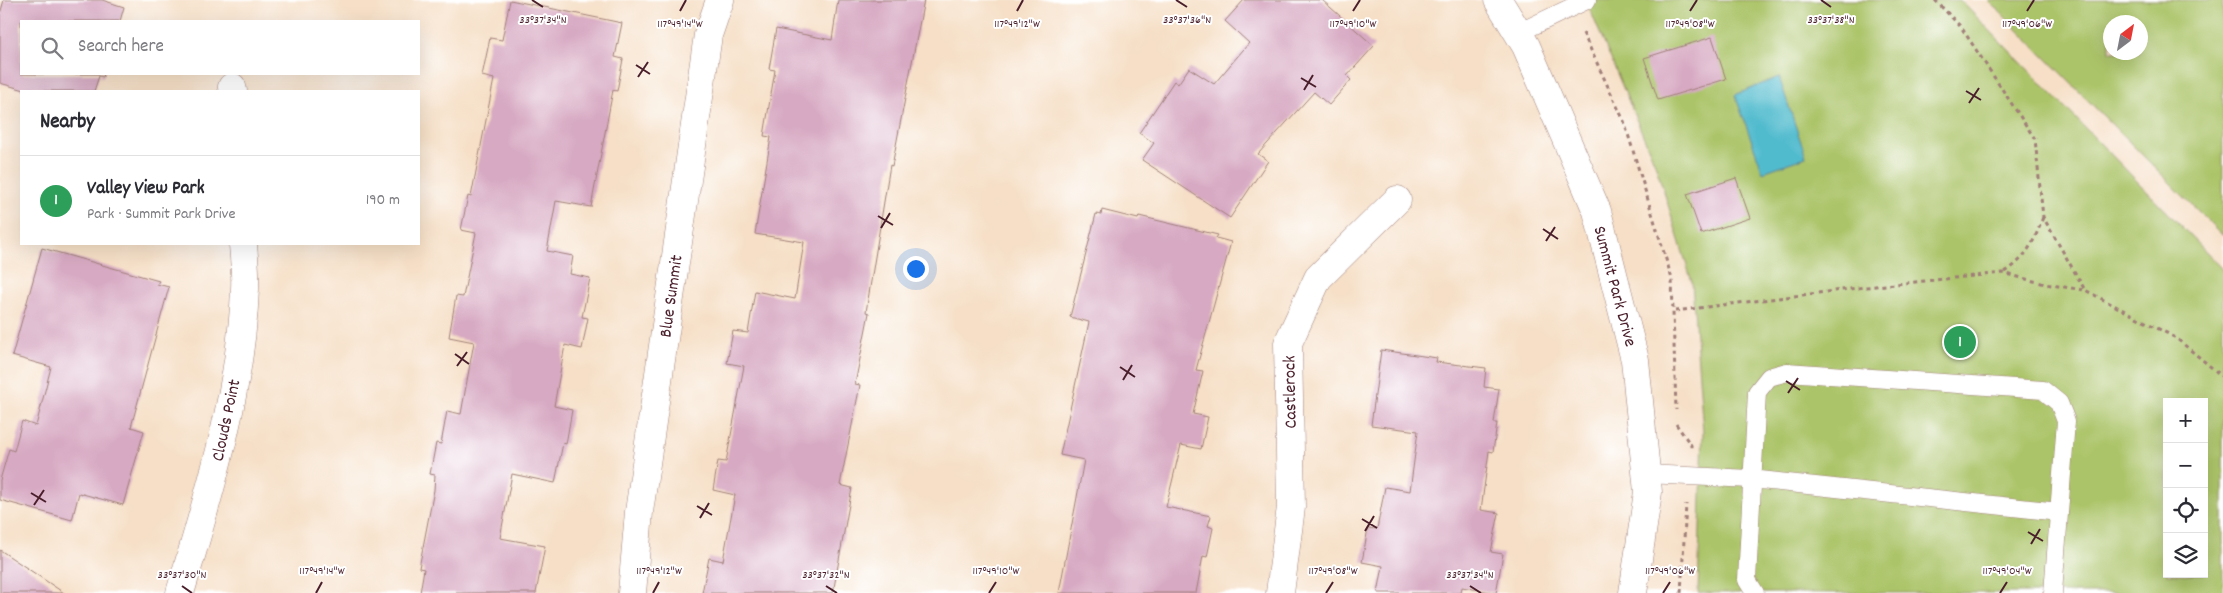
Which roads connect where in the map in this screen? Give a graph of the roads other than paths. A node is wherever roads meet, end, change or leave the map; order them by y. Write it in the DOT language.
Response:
graph roads {
  1 [pos="720,0"];
  2 [pos="1498,0"];
  3 [pos="1586,0"];
  4 [pos="1518,33"];
  5 [pos="1397,200"];
  6 [pos="243,245"];
  7 [pos="1646,474"];
  8 [pos="1751,479"];
  9 [pos="2059,512"];
  10 [pos="180,593"];
  11 [pos="632,593"];
  12 [pos="1280,593"];
  13 [pos="1633,593"];
  14 [pos="1755,593"];
  15 [pos="2053,593"];
  1 -- 11 [label="street, Blue Summit"];
  2 -- 4 [label="street, Summit Park Drive"];
  3 -- 4 [label="lane"];
  4 -- 7 [label="street, Summit Park Drive"];
  5 -- 12 [label="street, Castlerock"];
  6 -- 10 [label="street, Clouds Point"];
  7 -- 8 [label="lane"];
  7 -- 13 [label="street, Summit Park Drive"];
  8 -- 9 [label="lane"];
  8 -- 9 [label="lane"];
  8 -- 14 [label="lane"];
  9 -- 15 [label="lane"];
}
